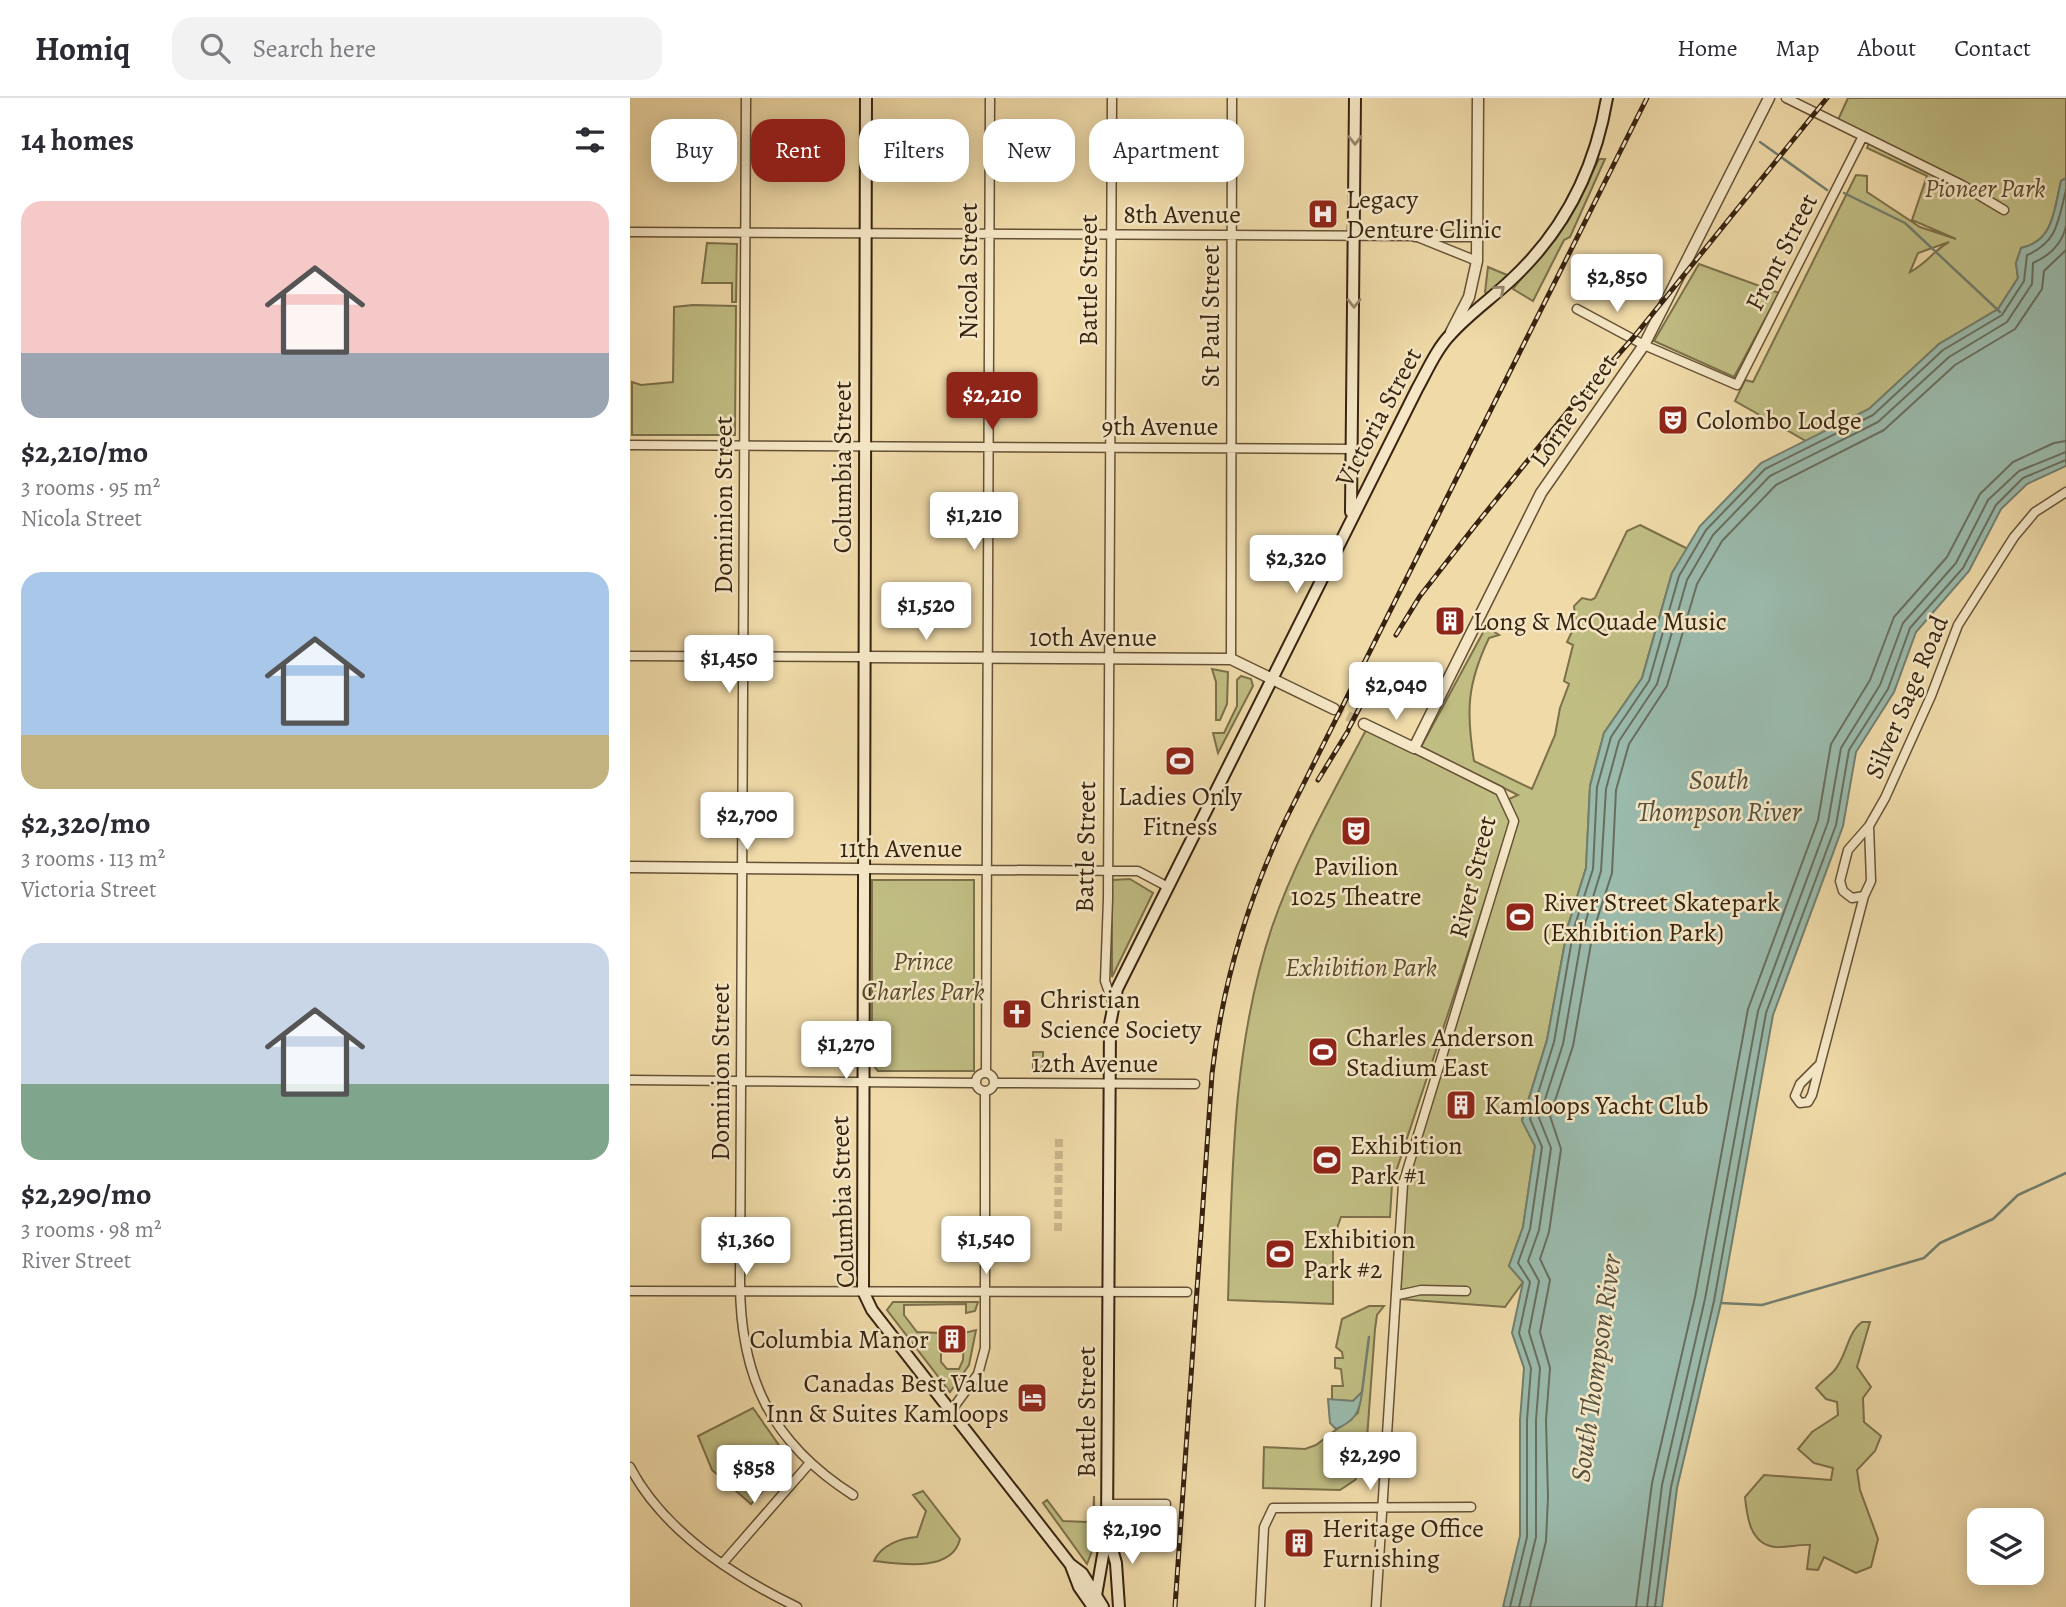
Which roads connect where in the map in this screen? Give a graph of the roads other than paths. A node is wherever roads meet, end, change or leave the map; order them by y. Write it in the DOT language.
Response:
graph roads {
  1 [pos="746,98"];
  2 [pos="866,98"];
  3 [pos="990,98"];
  4 [pos="1112,98"];
  5 [pos="1232,98"];
  6 [pos="1355,98"];
  7 [pos="1478,98"];
  8 [pos="1607,98"];
  9 [pos="1769,98"];
  10 [pos="1786,98"];
  11 [pos="1862,138"];
  12 [pos="2004,209"];
  13 [pos="630,232"];
  14 [pos="746,233"];
  15 [pos="866,234"];
  16 [pos="1231,234"];
  17 [pos="1354,234"];
  18 [pos="989,235"];
  19 [pos="1111,235"];
  20 [pos="1415,236"];
  21 [pos="1478,236"];
  22 [pos="1477,261"];
  23 [pos="1577,309"];
  24 [pos="1449,335"];
  25 [pos="1644,345"];
  26 [pos="630,445"];
  27 [pos="744,445"];
  28 [pos="865,446"];
  29 [pos="989,446"];
  30 [pos="1110,447"];
  31 [pos="1231,448"];
  32 [pos="1353,449"];
  33 [pos="2066,492"];
  34 [pos="1351,517"];
  35 [pos="630,656"];
  36 [pos="743,657"];
  37 [pos="864,657"];
  38 [pos="988,657"];
  39 [pos="1109,659"];
  40 [pos="1231,659"];
  41 [pos="1273,679"];
  42 [pos="1334,709"];
  43 [pos="1364,724"];
  44 [pos="1414,748"];
  45 [pos="1869,826"];
  46 [pos="630,867"];
  47 [pos="743,867"];
  48 [pos="863,869"];
  49 [pos="988,870"];
  50 [pos="1108,872"];
  51 [pos="1168,887"];
  52 [pos="1864,896"];
  53 [pos="1113,1004"];
  54 [pos="1818,1066"];
  55 [pos="986,1073"];
  56 [pos="630,1080"];
  57 [pos="741,1081"];
  58 [pos="862,1082"];
  59 [pos="976,1083"];
  60 [pos="994,1083"];
  61 [pos="1110,1084"];
  62 [pos="1195,1084"];
  63 [pos="985,1091"];
  64 [pos="986,1290"];
  65 [pos="630,1291"];
  66 [pos="740,1291"];
  67 [pos="863,1291"];
  68 [pos="1466,1291"];
  69 [pos="1187,1292"];
  70 [pos="1109,1293"];
  71 [pos="1398,1295"];
  72 [pos="951,1411"];
  73 [pos="809,1464"];
  74 [pos="630,1466"];
  75 [pos="853,1495"];
  76 [pos="1108,1504"];
  77 [pos="1166,1504"];
  78 [pos="1383,1507"];
  79 [pos="1471,1507"];
  80 [pos="1107,1532"];
  81 [pos="1070,1563"];
  82 [pos="722,1564"];
  83 [pos="1097,1593"];
  84 [pos="797,1607"];
  85 [pos="1094,1607"];
  86 [pos="1103,1607"];
  87 [pos="1119,1607"];
  88 [pos="1260,1607"];
  89 [pos="1376,1607"];
  1 -- 14 [label="street, Dominion Street"];
  2 -- 15 [label="main road, Columbia Street"];
  3 -- 18 [label="street, Nicola Street"];
  4 -- 19 [label="street, Battle Street"];
  5 -- 16 [label="street, St Paul Street"];
  6 -- 17 [label="main road, one-way"];
  7 -- 21 [label="street, Victoria Street"];
  24 -- 8 [label="main road, one-way"];
  9 -- 25 [label="street, Lorne Street"];
  10 -- 11 [label="street"];
  11 -- 12 [label="street"];
  11 -- 25 [label="street, Front Street"];
  13 -- 14 [label="street, 8th Avenue"];
  14 -- 15 [label="street, 8th Avenue"];
  14 -- 27 [label="street, Dominion Street"];
  15 -- 18 [label="street, 8th Avenue"];
  15 -- 28 [label="main road, Columbia Street"];
  16 -- 17 [label="street, 8th Avenue"];
  16 -- 19 [label="street, 8th Avenue"];
  16 -- 31 [label="street, St Paul Street"];
  17 -- 20 [label="street, 8th Avenue"];
  17 -- 32 [label="main road, one-way"];
  18 -- 19 [label="street, 8th Avenue"];
  18 -- 29 [label="street, Nicola Street"];
  19 -- 30 [label="street, Battle Street"];
  20 -- 21 [label="street"];
  20 -- 22 [label="street, 8th Avenue"];
  21 -- 22 [label="street, Victoria Street"];
  22 -- 24 [label="street, Victoria Street"];
  23 -- 25 [label="street"];
  24 -- 34 [label="main road, Victoria Street"];
  25 -- 44 [label="street, Lorne Street"];
  26 -- 27 [label="street, 9th Avenue"];
  27 -- 28 [label="street, 9th Avenue"];
  27 -- 36 [label="street, Dominion Street"];
  28 -- 29 [label="street, 9th Avenue"];
  28 -- 37 [label="main road, Columbia Street"];
  29 -- 30 [label="street, 9th Avenue"];
  29 -- 38 [label="street, Nicola Street"];
  30 -- 31 [label="street, 9th Avenue"];
  30 -- 39 [label="street, Battle Street"];
  31 -- 32 [label="street, 9th Avenue"];
  31 -- 40 [label="street, St Paul Street"];
  32 -- 34 [label="main road"];
  33 -- 45 [label="street, Silver Sage Road"];
  34 -- 41 [label="main road, Victoria Street"];
  35 -- 36 [label="street, 10th Avenue"];
  36 -- 37 [label="street, 10th Avenue"];
  36 -- 47 [label="street, Dominion Street"];
  37 -- 38 [label="street, 10th Avenue"];
  37 -- 48 [label="main road, Columbia Street"];
  38 -- 39 [label="street, 10th Avenue"];
  38 -- 49 [label="street, Nicola Street"];
  39 -- 40 [label="street, 10th Avenue"];
  39 -- 50 [label="street, Battle Street"];
  40 -- 41 [label="street, 10th Avenue"];
  41 -- 42 [label="street, 10th Avenue"];
  41 -- 51 [label="main road, Victoria Street"];
  43 -- 44 [label="street"];
  44 -- 71 [label="street, River Street"];
  45 -- 52 [label="street"];
  45 -- 52 [label="street, Silver Sage Road"];
  46 -- 47 [label="street, 11th Avenue"];
  47 -- 48 [label="street, 11th Avenue"];
  47 -- 57 [label="street, Dominion Street"];
  48 -- 49 [label="street, 11th Avenue"];
  48 -- 58 [label="main road, Columbia Street"];
  49 -- 50 [label="street, 11th Avenue"];
  49 -- 55 [label="street, Nicola Street"];
  50 -- 51 [label="street, 11th Avenue"];
  50 -- 53 [label="street, Battle Street"];
  51 -- 53 [label="main road, Victoria Street"];
  52 -- 54 [label="street"];
  53 -- 61 [label="main road, Battle Street"];
  55 -- 59 [label="street"];
  55 -- 60 [label="street"];
  56 -- 57 [label="street"];
  57 -- 58 [label="street"];
  57 -- 66 [label="street, Dominion Street"];
  58 -- 59 [label="street"];
  58 -- 67 [label="main road, Columbia Street"];
  59 -- 63 [label="street"];
  60 -- 61 [label="street, 12th Avenue"];
  60 -- 63 [label="street"];
  61 -- 62 [label="street, 12th Avenue"];
  61 -- 70 [label="main road, Battle Street"];
  63 -- 64 [label="street"];
  64 -- 67 [label="street"];
  64 -- 70 [label="street"];
  64 -- 72 [label="street"];
  65 -- 66 [label="street"];
  66 -- 67 [label="street"];
  66 -- 73 [label="street, Dominion Street"];
  67 -- 72 [label="main road, Columbia Street"];
  68 -- 71 [label="street"];
  69 -- 70 [label="street"];
  70 -- 76 [label="main road, Battle Street"];
  71 -- 78 [label="street, River Street"];
  72 -- 81 [label="main road, Columbia Street"];
  73 -- 75 [label="street, Dominion Street"];
  73 -- 82 [label="street"];
  74 -- 82 [label="street"];
  76 -- 77 [label="street"];
  76 -- 80 [label="main road, Battle Street"];
  78 -- 79 [label="street"];
  78 -- 88 [label="street"];
  78 -- 89 [label="street, River Street"];
  80 -- 83 [label="main road, Battle Street"];
  80 -- 87 [label="main road"];
  81 -- 83 [label="main road, Columbia Street"];
  81 -- 85 [label="main road, Columbia Street"];
  82 -- 84 [label="street"];
  83 -- 85 [label="main road, Battle Street"];
  83 -- 86 [label="main road"];
}
